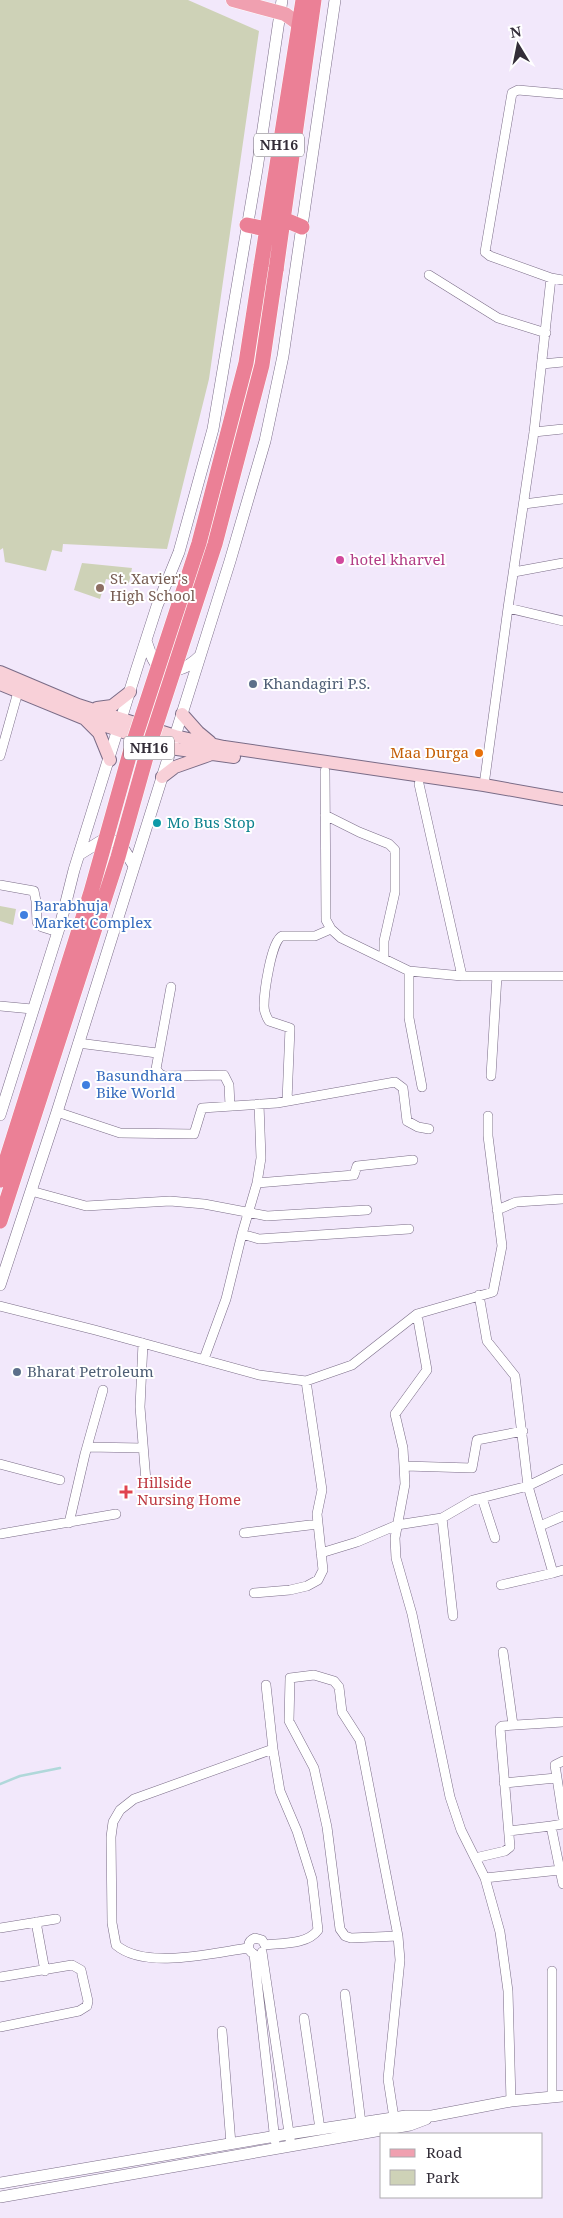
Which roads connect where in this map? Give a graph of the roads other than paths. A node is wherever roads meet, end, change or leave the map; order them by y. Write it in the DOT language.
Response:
graph roads {
  1 [pos="233,0"];
  2 [pos="303,0"];
  3 [pos="314,0"];
  4 [pos="335,0"];
  5 [pos="281,6"];
  6 [pos="299,24"];
  7 [pos="563,94"];
  8 [pos="283,219"];
  9 [pos="247,225"];
  10 [pos="302,226"];
  11 [pos="266,229"];
  12 [pos="429,275"];
  13 [pos="551,278"];
  14 [pos="563,280"];
  15 [pos="546,333"];
  16 [pos="563,362"];
  17 [pos="542,364"];
  18 [pos="563,429"];
  19 [pos="534,432"];
  20 [pos="563,499"];
  21 [pos="524,504"];
  22 [pos="563,563"];
  23 [pos="514,572"];
  24 [pos="508,608"];
  25 [pos="563,621"];
  26 [pos="146,641"];
  27 [pos="200,656"];
  28 [pos="0,672"];
  29 [pos="0,684"];
  30 [pos="18,692"];
  31 [pos="130,692"];
  32 [pos="86,713"];
  33 [pos="182,714"];
  34 [pos="121,724"];
  35 [pos="172,742"];
  36 [pos="212,749"];
  37 [pos="0,756"];
  38 [pos="110,760"];
  39 [pos="302,763"];
  40 [pos="325,771"];
  41 [pos="162,777"];
  42 [pos="419,784"];
  43 [pos="484,785"];
  44 [pos="563,799"];
  45 [pos="563,808"];
  46 [pos="325,816"];
  47 [pos="80,854"];
  48 [pos="134,866"];
  49 [pos="0,885"];
  50 [pos="331,929"];
  51 [pos="58,932"];
  52 [pos="384,958"];
  53 [pos="409,971"];
  54 [pos="462,976"];
  55 [pos="497,976"];
  56 [pos="563,976"];
  57 [pos="171,987"];
  58 [pos="0,1006"];
  59 [pos="32,1009"];
  60 [pos="78,1044"];
  61 [pos="157,1053"];
  62 [pos="491,1076"];
  63 [pos="422,1087"];
  64 [pos="287,1101"];
  65 [pos="259,1104"];
  66 [pos="230,1106"];
  67 [pos="57,1112"];
  68 [pos="0,1115"];
  69 [pos="488,1116"];
  70 [pos="430,1128"];
  71 [pos="413,1160"];
  72 [pos="0,1180"];
  73 [pos="257,1183"];
  74 [pos="31,1191"];
  75 [pos="563,1199"];
  76 [pos="367,1210"];
  77 [pos="498,1210"];
  78 [pos="248,1212"];
  79 [pos="0,1221"];
  80 [pos="410,1229"];
  81 [pos="242,1234"];
  82 [pos="0,1286"];
  83 [pos="479,1295"];
  84 [pos="0,1306"];
  85 [pos="417,1314"];
  86 [pos="143,1343"];
  87 [pos="204,1359"];
  88 [pos="306,1381"];
  89 [pos="103,1390"];
  90 [pos="523,1431"];
  91 [pos="87,1447"];
  92 [pos="143,1448"];
  93 [pos="0,1464"];
  94 [pos="405,1466"];
  95 [pos="563,1469"];
  96 [pos="60,1480"];
  97 [pos="146,1481"];
  98 [pos="528,1486"];
  99 [pos="482,1498"];
  100 [pos="116,1514"];
  101 [pos="563,1516"];
  102 [pos="442,1518"];
  103 [pos="69,1523"];
  104 [pos="318,1524"];
  105 [pos="397,1525"];
  106 [pos="540,1526"];
  107 [pos="244,1532"];
  108 [pos="0,1534"];
  109 [pos="495,1538"];
  110 [pos="321,1553"];
  111 [pos="563,1570"];
  112 [pos="553,1573"];
  113 [pos="501,1584"];
  114 [pos="254,1593"];
  115 [pos="453,1616"];
  116 [pos="504,1652"];
  117 [pos="266,1685"];
  118 [pos="563,1722"];
  119 [pos="513,1725"];
  120 [pos="273,1749"];
  121 [pos="563,1761"];
  122 [pos="556,1778"];
  123 [pos="504,1783"];
  124 [pos="563,1817"];
  125 [pos="563,1824"];
  126 [pos="551,1826"];
  127 [pos="509,1831"];
  128 [pos="475,1858"];
  129 [pos="560,1870"];
  130 [pos="485,1878"];
  131 [pos="563,1884"];
  132 [pos="56,1919"];
  133 [pos="36,1922"];
  134 [pos="0,1928"];
  135 [pos="398,1936"];
  136 [pos="257,1950"];
  137 [pos="45,1970"];
  138 [pos="552,1971"];
  139 [pos="0,1977"];
  140 [pos="262,1985"];
  141 [pos="345,1994"];
  142 [pos="304,2018"];
  143 [pos="0,2027"];
  144 [pos="222,2030"];
  145 [pos="557,2096"];
  146 [pos="511,2101"];
  147 [pos="432,2116"];
  148 [pos="394,2118"];
  149 [pos="361,2123"];
  150 [pos="320,2129"];
  151 [pos="288,2134"];
  152 [pos="274,2136"];
  153 [pos="231,2144"];
  154 [pos="291,2146"];
  155 [pos="276,2148"];
  156 [pos="0,2183"];
  157 [pos="0,2197"];
  1 -- 5 [label="main road"];
  2 -- 6 [label="highway, NH16"];
  3 -- 8 [label="highway, NH16"];
  4 -- 10 [label="street"];
  5 -- 6 [label="main road"];
  5 -- 9 [label="street"];
  6 -- 11 [label="highway, NH16"];
  7 -- 13 [label="street"];
  8 -- 10 [label="highway"];
  8 -- 79 [label="highway, NH16, bridge"];
  9 -- 11 [label="highway"];
  9 -- 26 [label="street"];
  10 -- 27 [label="street"];
  11 -- 72 [label="highway, NH16, bridge"];
  12 -- 15 [label="street"];
  13 -- 14 [label="street"];
  13 -- 15 [label="street"];
  15 -- 17 [label="street"];
  16 -- 17 [label="street"];
  17 -- 19 [label="street"];
  18 -- 19 [label="street"];
  19 -- 21 [label="street"];
  20 -- 21 [label="street"];
  21 -- 23 [label="street"];
  22 -- 23 [label="street"];
  23 -- 24 [label="street"];
  24 -- 25 [label="street"];
  24 -- 43 [label="street"];
  26 -- 27 [label="street"];
  26 -- 31 [label="street"];
  27 -- 33 [label="street"];
  28 -- 32 [label="main road"];
  29 -- 30 [label="main road"];
  30 -- 32 [label="main road"];
  30 -- 37 [label="street"];
  31 -- 32 [label="main road"];
  31 -- 34 [label="street"];
  32 -- 34 [label="main road"];
  32 -- 38 [label="main road"];
  33 -- 35 [label="street"];
  33 -- 36 [label="main road"];
  34 -- 35 [label="main road"];
  34 -- 38 [label="street"];
  35 -- 36 [label="main road"];
  35 -- 41 [label="street"];
  36 -- 39 [label="main road"];
  36 -- 41 [label="main road"];
  38 -- 47 [label="street"];
  39 -- 40 [label="main road"];
  39 -- 43 [label="main road"];
  40 -- 42 [label="main road"];
  40 -- 46 [label="street"];
  41 -- 48 [label="street"];
  42 -- 45 [label="main road"];
  42 -- 54 [label="street"];
  43 -- 44 [label="main road"];
  46 -- 50 [label="street"];
  46 -- 52 [label="street"];
  47 -- 48 [label="street"];
  47 -- 51 [label="street"];
  48 -- 60 [label="street"];
  49 -- 51 [label="street"];
  50 -- 52 [label="street"];
  50 -- 64 [label="street"];
  51 -- 59 [label="street"];
  52 -- 53 [label="street"];
  53 -- 54 [label="street"];
  53 -- 63 [label="street"];
  54 -- 55 [label="street"];
  55 -- 56 [label="street"];
  55 -- 62 [label="street"];
  57 -- 61 [label="street"];
  58 -- 59 [label="street"];
  59 -- 68 [label="street"];
  60 -- 61 [label="street"];
  60 -- 67 [label="street"];
  61 -- 66 [label="street"];
  64 -- 65 [label="street"];
  64 -- 70 [label="street"];
  65 -- 66 [label="street"];
  65 -- 73 [label="street"];
  66 -- 67 [label="street"];
  67 -- 74 [label="street"];
  69 -- 77 [label="street"];
  71 -- 73 [label="street"];
  73 -- 78 [label="street"];
  74 -- 78 [label="street"];
  74 -- 82 [label="street"];
  75 -- 77 [label="street"];
  76 -- 78 [label="street"];
  77 -- 83 [label="street"];
  78 -- 81 [label="street"];
  80 -- 81 [label="street"];
  81 -- 87 [label="street"];
  83 -- 85 [label="street"];
  83 -- 90 [label="street"];
  84 -- 86 [label="street"];
  85 -- 88 [label="street"];
  85 -- 94 [label="street"];
  86 -- 87 [label="street"];
  86 -- 92 [label="street"];
  87 -- 88 [label="street"];
  88 -- 104 [label="street"];
  89 -- 91 [label="street"];
  90 -- 94 [label="street"];
  90 -- 98 [label="street"];
  91 -- 92 [label="street"];
  91 -- 103 [label="street"];
  92 -- 97 [label="street"];
  93 -- 96 [label="street"];
  94 -- 105 [label="street"];
  95 -- 98 [label="street"];
  98 -- 99 [label="street"];
  98 -- 106 [label="street"];
  99 -- 102 [label="street"];
  99 -- 109 [label="street"];
  100 -- 103 [label="street"];
  101 -- 106 [label="street"];
  102 -- 105 [label="street"];
  102 -- 115 [label="street"];
  103 -- 108 [label="street"];
  104 -- 107 [label="street"];
  104 -- 110 [label="street"];
  105 -- 110 [label="street"];
  105 -- 128 [label="street"];
  106 -- 112 [label="street"];
  110 -- 114 [label="street"];
  111 -- 112 [label="street"];
  112 -- 113 [label="street"];
  116 -- 119 [label="street"];
  117 -- 120 [label="street"];
  118 -- 119 [label="street"];
  119 -- 123 [label="street"];
  120 -- 136 [label="street"];
  120 -- 136 [label="street"];
  121 -- 122 [label="street"];
  122 -- 123 [label="street"];
  122 -- 124 [label="street"];
  123 -- 127 [label="street"];
  125 -- 126 [label="street"];
  126 -- 127 [label="street"];
  126 -- 129 [label="street"];
  127 -- 128 [label="street"];
  128 -- 130 [label="street"];
  129 -- 130 [label="street"];
  129 -- 131 [label="street"];
  130 -- 146 [label="street"];
  132 -- 133 [label="street"];
  133 -- 134 [label="street"];
  133 -- 137 [label="street"];
  135 -- 135 [label="street"];
  135 -- 148 [label="street"];
  136 -- 140 [label="street"];
  137 -- 139 [label="street"];
  137 -- 143 [label="street"];
  138 -- 145 [label="street"];
  140 -- 151 [label="street"];
  140 -- 152 [label="street"];
  141 -- 149 [label="street"];
  142 -- 150 [label="street"];
  144 -- 153 [label="street"];
  145 -- 146 [label="street"];
  146 -- 147 [label="street"];
  147 -- 148 [label="street"];
  147 -- 154 [label="street"];
  148 -- 149 [label="street"];
  149 -- 150 [label="street"];
  150 -- 151 [label="street"];
  151 -- 152 [label="street"];
  151 -- 154 [label="street"];
  152 -- 153 [label="street"];
  152 -- 155 [label="street"];
  153 -- 156 [label="street"];
  154 -- 155 [label="street"];
  155 -- 157 [label="street"];
}
